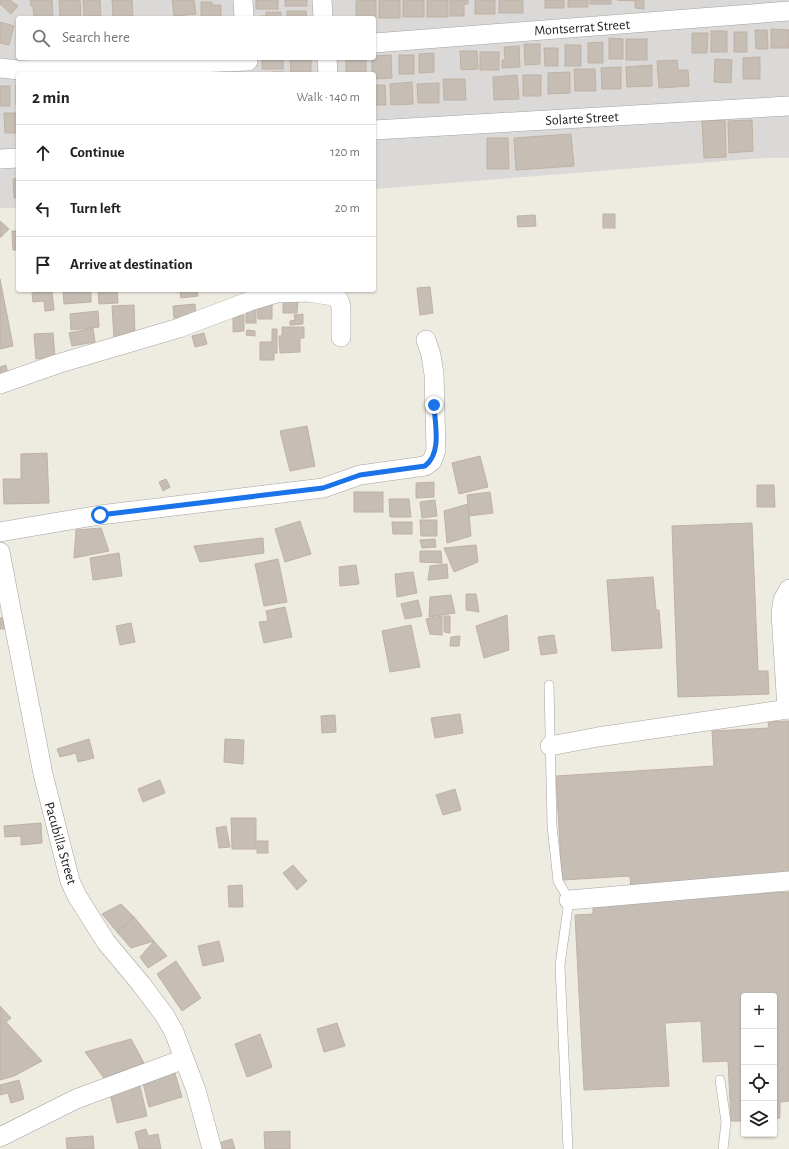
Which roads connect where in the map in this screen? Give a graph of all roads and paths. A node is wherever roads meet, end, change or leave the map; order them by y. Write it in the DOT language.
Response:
graph roads {
  1 [pos="243,0"];
  2 [pos="322,0"];
  3 [pos="789,11"];
  4 [pos="244,16"];
  5 [pos="323,16"];
  6 [pos="376,43"];
  7 [pos="327,60"];
  8 [pos="248,64"];
  9 [pos="0,68"];
  10 [pos="328,72"];
  11 [pos="789,106"];
  12 [pos="376,130"];
  13 [pos="16,158"];
  14 [pos="0,159"];
  15 [pos="341,337"];
  16 [pos="426,340"];
  17 [pos="0,384"];
  18 [pos="0,532"];
  19 [pos="0,552"];
  20 [pos="789,589"];
  21 [pos="549,685"];
  22 [pos="788,709"];
  23 [pos="550,746"];
  24 [pos="789,881"];
  25 [pos="569,900"];
  26 [pos="184,1059"];
  27 [pos="720,1080"];
  28 [pos="0,1137"];
  29 [pos="212,1149"];
  30 [pos="568,1149"];
  31 [pos="723,1149"];
  1 -- 4 [label="street"];
  2 -- 5 [label="street"];
  3 -- 6 [label="street, Montserrat Street"];
  7 -- 10 [label="street"];
  8 -- 9 [label="street"];
  11 -- 12 [label="street, Solarte Street"];
  13 -- 14 [label="street"];
  15 -- 17 [label="street"];
  16 -- 18 [label="street"];
  19 -- 26 [label="street, Pacubilla Street"];
  20 -- 22 [label="street"];
  21 -- 23 [label="lane"];
  22 -- 23 [label="street"];
  23 -- 25 [label="lane"];
  24 -- 25 [label="street"];
  25 -- 30 [label="lane"];
  26 -- 28 [label="street"];
  26 -- 29 [label="street, Pacubilla Street"];
  27 -- 31 [label="lane"];
}
